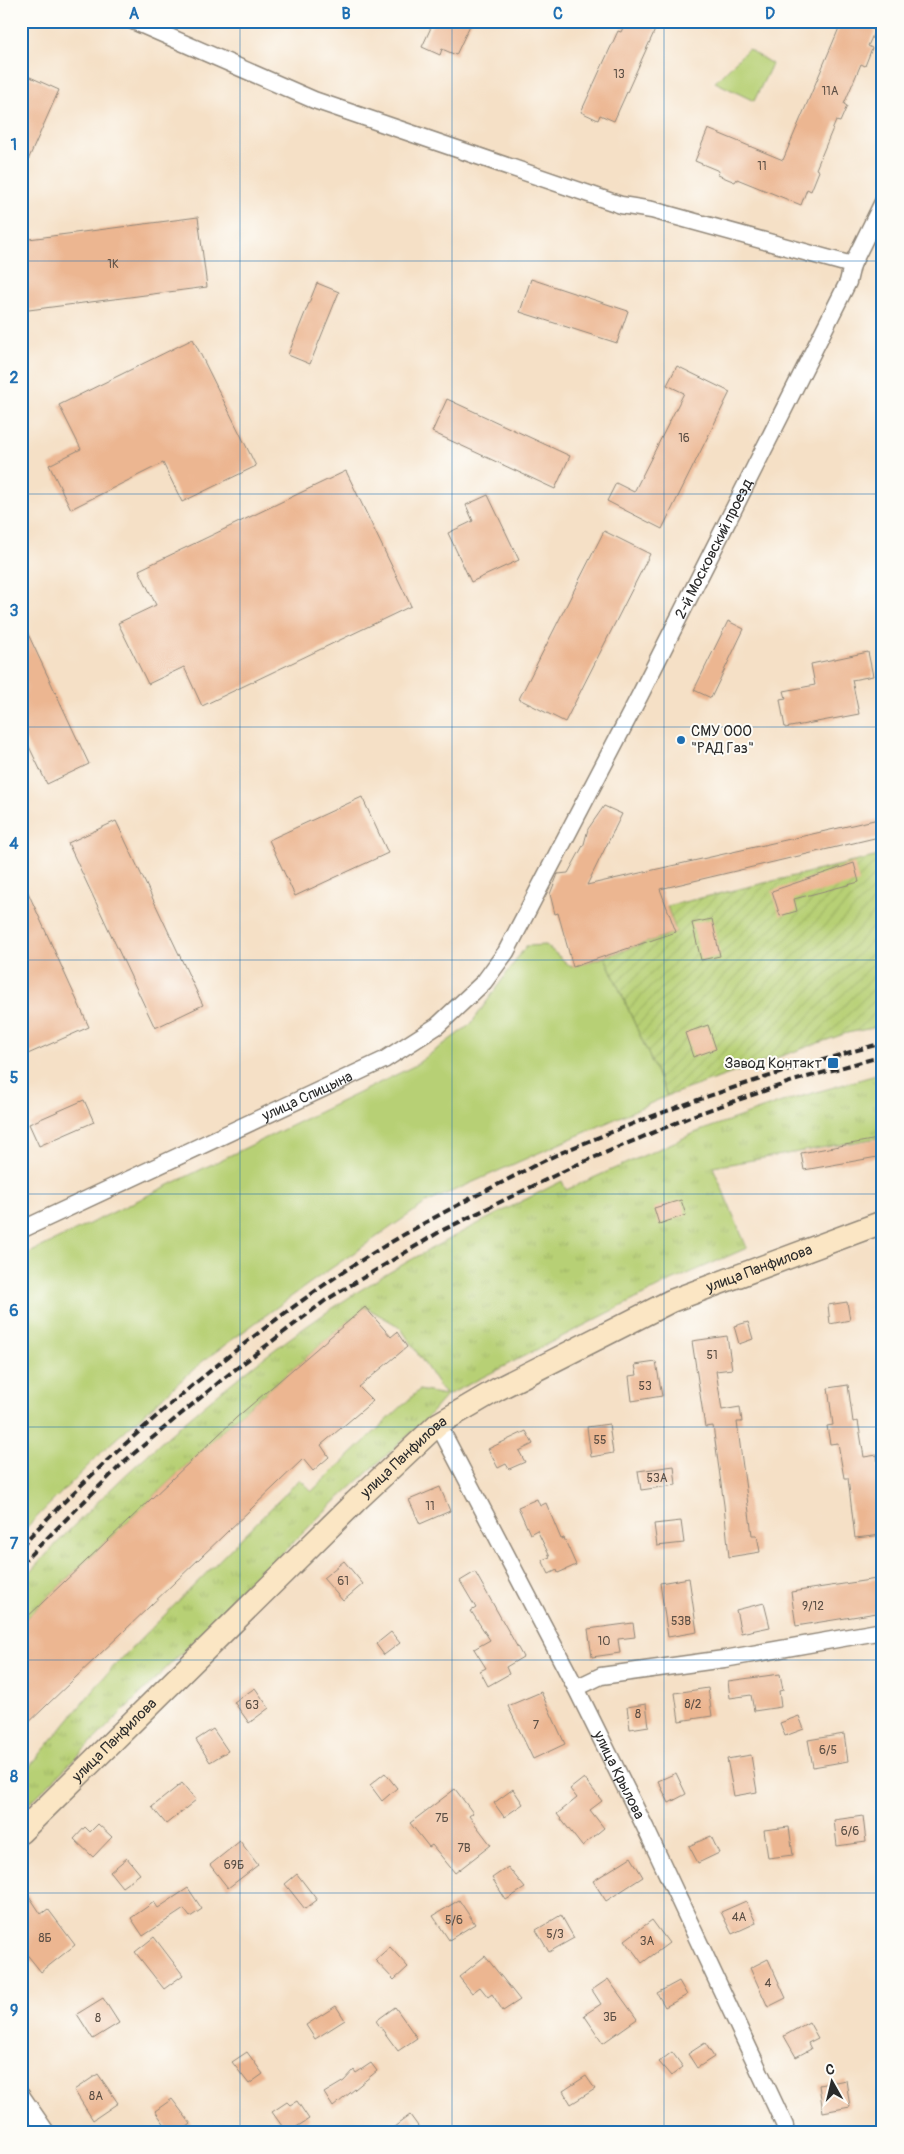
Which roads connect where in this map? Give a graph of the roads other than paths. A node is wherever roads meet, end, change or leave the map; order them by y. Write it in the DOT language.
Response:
graph roads {
  1 [pos="133,21"];
  2 [pos="883,202"];
  3 [pos="852,265"];
  4 [pos="537,892"];
  5 [pos="526,914"];
  6 [pos="537,927"];
  7 [pos="883,1222"];
  8 [pos="21,1230"];
  9 [pos="438,1424"];
  10 [pos="883,1631"];
  11 [pos="576,1688"];
  12 [pos="21,1832"];
  13 [pos="21,2095"];
  14 [pos="48,2133"];
  15 [pos="784,2133"];
  1 -- 3 [label="street"];
  2 -- 3 [label="street, 2-й Московский проезд"];
  3 -- 4 [label="street, 2-й Московский проезд"];
  4 -- 5 [label="street, улица Спицына"];
  5 -- 6 [label="street"];
  5 -- 8 [label="street, улица Спицына"];
  7 -- 9 [label="main road, улица Панфилова"];
  9 -- 11 [label="street, улица Крылова"];
  9 -- 12 [label="main road, улица Панфилова"];
  10 -- 11 [label="street"];
  11 -- 15 [label="street, улица Крылова"];
  13 -- 14 [label="street"];
}
